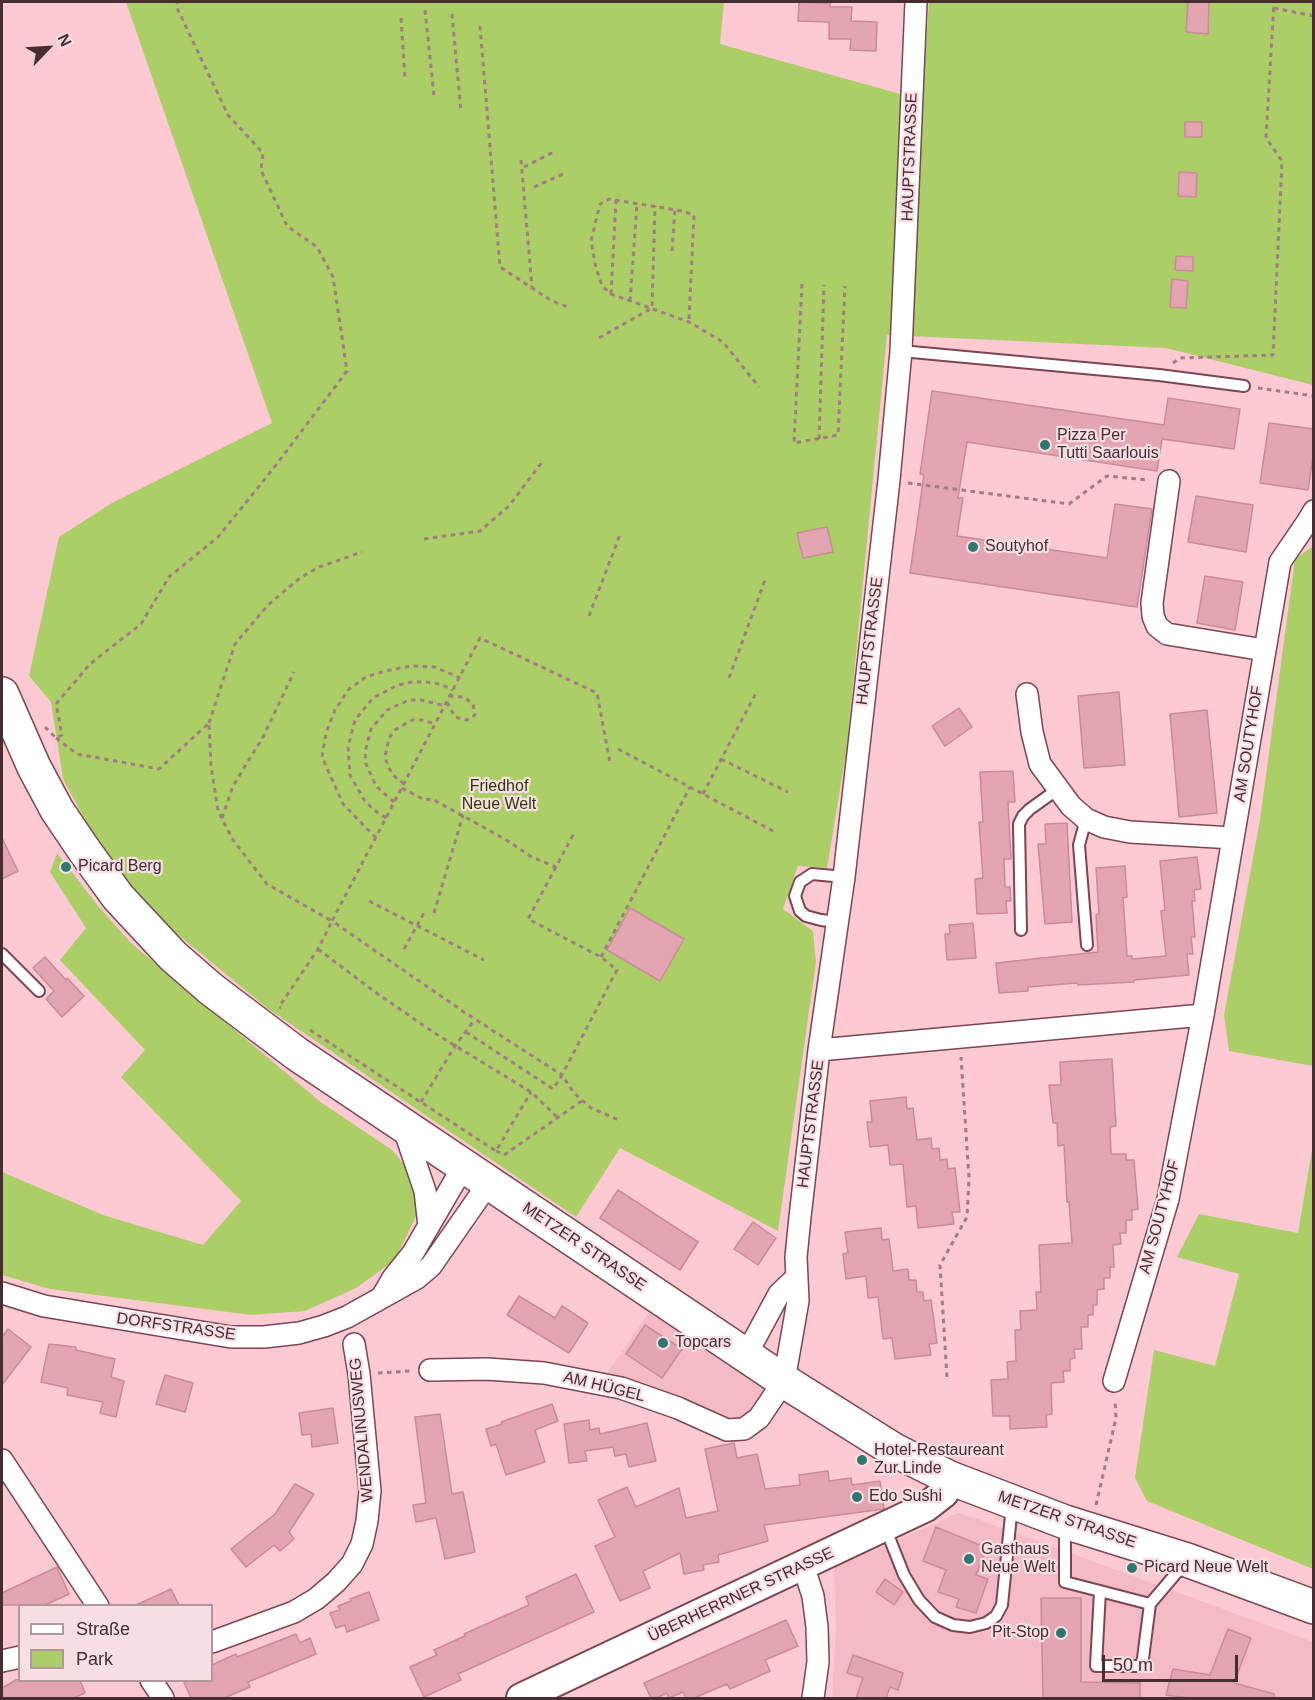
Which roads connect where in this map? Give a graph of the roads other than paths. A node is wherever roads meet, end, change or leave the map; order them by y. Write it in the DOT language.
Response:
graph roads {
  1 [pos="916,2"];
  2 [pos="901,351"];
  3 [pos="1244,386"];
  4 [pos="1169,481"];
  5 [pos="1314,511"];
  6 [pos="1264,651"];
  7 [pos="2,694"];
  8 [pos="1027,694"];
  9 [pos="1058,789"];
  10 [pos="1086,819"];
  11 [pos="1233,838"];
  12 [pos="844,877"];
  13 [pos="837,922"];
  14 [pos="1021,930"];
  15 [pos="1087,945"];
  16 [pos="2,954"];
  17 [pos="39,991"];
  18 [pos="1203,1015"];
  19 [pos="819,1050"];
  20 [pos="412,1114"];
  21 [pos="476,1175"];
  22 [pos="429,1226"];
  23 [pos="796,1278"];
  24 [pos="2,1293"];
  25 [pos="382,1297"];
  26 [pos="354,1344"];
  27 [pos="746,1354"];
  28 [pos="430,1370"];
  29 [pos="784,1380"];
  30 [pos="1114,1381"];
  31 [pos="2,1460"];
  32 [pos="950,1478"];
  33 [pos="1013,1502"];
  34 [pos="1077,1526"];
  35 [pos="885,1527"];
  36 [pos="1187,1560"];
  37 [pos="803,1566"];
  38 [pos="1100,1591"];
  39 [pos="97,1604"];
  40 [pos="1150,1604"];
  41 [pos="1314,1607"];
  42 [pos="213,1642"];
  43 [pos="18,1657"];
  44 [pos="2,1661"];
  45 [pos="152,1682"];
  46 [pos="163,1698"];
  47 [pos="521,1698"];
  48 [pos="813,1698"];
  1 -- 2 [label="street, HAUPTSTRASSE"];
  2 -- 3 [label="lane"];
  2 -- 12 [label="street, HAUPTSTRASSE"];
  4 -- 6 [label="street"];
  5 -- 6 [label="street, AM SOUTYHOF"];
  6 -- 11 [label="street, AM SOUTYHOF"];
  7 -- 20 [label="main road, METZER STRASSE"];
  8 -- 9 [label="street"];
  9 -- 10 [label="street"];
  9 -- 14 [label="lane"];
  10 -- 11 [label="street"];
  10 -- 15 [label="lane"];
  11 -- 18 [label="street, AM SOUTYHOF"];
  12 -- 13 [label="street, HAUPTSTRASSE"];
  12 -- 13 [label="lane"];
  13 -- 19 [label="street, HAUPTSTRASSE"];
  16 -- 17 [label="lane"];
  18 -- 19 [label="street"];
  18 -- 30 [label="street, AM SOUTYHOF"];
  19 -- 23 [label="street, HAUPTSTRASSE"];
  20 -- 21 [label="main road, METZER STRASSE"];
  20 -- 22 [label="street"];
  21 -- 22 [label="street, DORFSTRASSE"];
  21 -- 25 [label="street, DORFSTRASSE"];
  21 -- 27 [label="main road, METZER STRASSE"];
  22 -- 25 [label="street, DORFSTRASSE"];
  23 -- 27 [label="street"];
  23 -- 29 [label="street, HAUPTSTRASSE"];
  24 -- 25 [label="street, DORFSTRASSE"];
  26 -- 42 [label="street, WENDALINUSWEG"];
  27 -- 29 [label="main road, METZER STRASSE"];
  28 -- 29 [label="street, AM HÜGEL"];
  29 -- 32 [label="main road, METZER STRASSE"];
  31 -- 39 [label="street"];
  32 -- 33 [label="main road, METZER STRASSE"];
  32 -- 35 [label="main road, ÜBERHERRNER STRASSE"];
  33 -- 34 [label="main road, METZER STRASSE"];
  33 -- 35 [label="lane"];
  34 -- 36 [label="main road, METZER STRASSE"];
  34 -- 38 [label="lane"];
  35 -- 37 [label="main road, ÜBERHERRNER STRASSE"];
  36 -- 40 [label="lane"];
  36 -- 41 [label="main road, METZER STRASSE"];
  37 -- 47 [label="main road, ÜBERHERRNER STRASSE"];
  37 -- 48 [label="street"];
  38 -- 40 [label="lane"];
  38 -- 40 [label="lane"];
  43 -- 44 [label="street"];
  45 -- 46 [label="street"];
}
